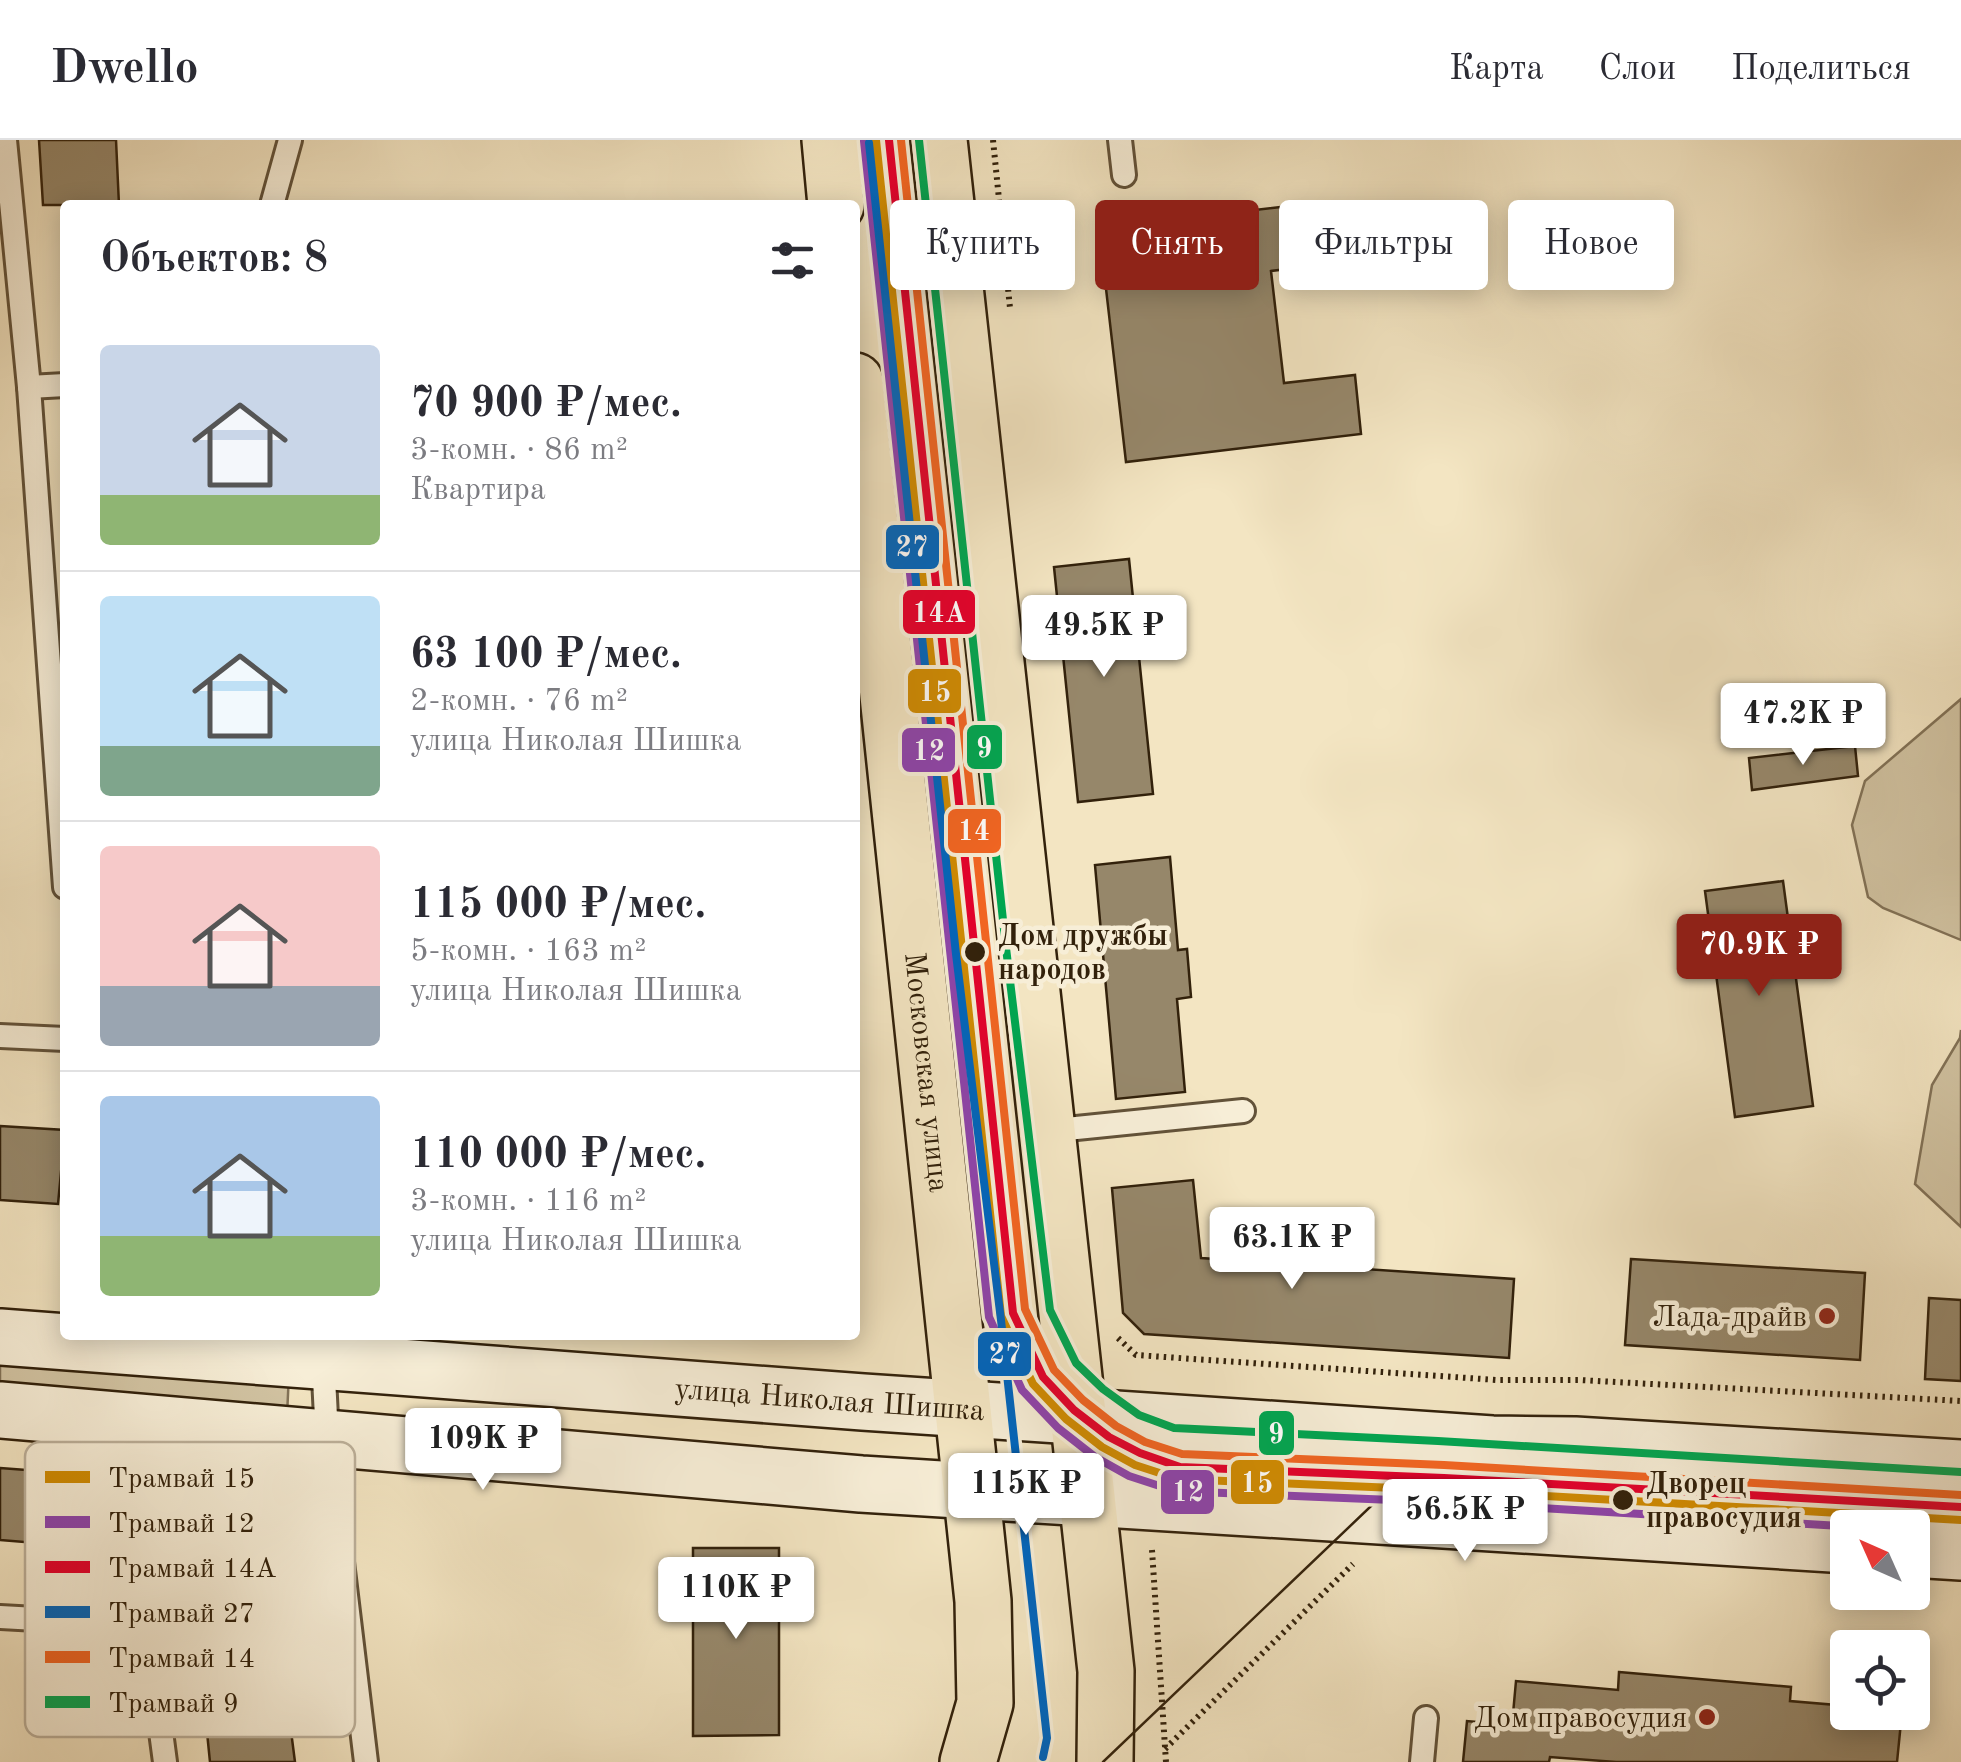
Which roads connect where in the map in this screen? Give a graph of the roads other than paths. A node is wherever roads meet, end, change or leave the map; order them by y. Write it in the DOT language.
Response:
graph roads {
  1 [pos="5,140"];
  2 [pos="290,140"];
  3 [pos="830,140"];
  4 [pos="939,140"];
  5 [pos="1120,140"];
  6 [pos="1124,175"];
  7 [pos="273,200"];
  8 [pos="836,200"];
  9 [pos="60,385"];
  10 [pos="30,387"];
  11 [pos="860,429"];
  12 [pos="60,816"];
  13 [pos="0,1036"];
  14 [pos="60,1039"];
  15 [pos="1242,1111"];
  16 [pos="1047,1131"];
  17 [pos="0,1337"];
  18 [pos="60,1339"];
  19 [pos="97,1340"];
  20 [pos="324,1347"];
  21 [pos="963,1408"];
  22 [pos="0,1410"];
  23 [pos="1078,1416"];
  24 [pos="326,1437"];
  25 [pos="327,1442"];
  26 [pos="1961,1468"];
  27 [pos="972,1491"];
  28 [pos="1087,1499"];
  29 [pos="1830,1544"];
  30 [pos="1930,1550"];
  31 [pos="1961,1552"];
  32 [pos="0,1617"];
  33 [pos="25,1618"];
  34 [pos="355,1673"];
  35 [pos="1426,1718"];
  36 [pos="161,1737"];
  37 [pos="164,1762"];
  38 [pos="366,1762"];
  39 [pos="968,1762"];
  40 [pos="1105,1762"];
  41 [pos="1422,1762"];
  1 -- 10 [label="lane"];
  2 -- 7 [label="lane"];
  3 -- 8 [label="main road"];
  4 -- 16 [label="main road"];
  5 -- 6 [label="lane"];
  9 -- 10 [label="lane"];
  10 -- 12 [label="lane"];
  11 -- 21 [label="main road, Московская улица"];
  13 -- 14 [label="lane"];
  15 -- 16 [label="lane"];
  16 -- 23 [label="main road"];
  17 -- 18 [label="main road, улица Николая Шишка"];
  19 -- 20 [label="main road, улица Николая Шишка"];
  20 -- 21 [label="main road, улица Николая Шишка"];
  20 -- 24 [label="lane"];
  21 -- 23 [label="main road, улица Николая Шишка"];
  21 -- 27 [label="main road, Московская улица"];
  22 -- 24 [label="main road"];
  23 -- 26 [label="main road, улица Николая Шишка"];
  23 -- 28 [label="main road"];
  24 -- 25 [label="lane"];
  24 -- 27 [label="main road"];
  27 -- 28 [label="main road"];
  27 -- 39 [label="main road, Московская улица"];
  28 -- 29 [label="main road"];
  28 -- 40 [label="main road"];
  30 -- 31 [label="main road"];
  32 -- 33 [label="lane"];
  34 -- 38 [label="lane"];
  35 -- 41 [label="lane"];
  36 -- 37 [label="lane"];
}
